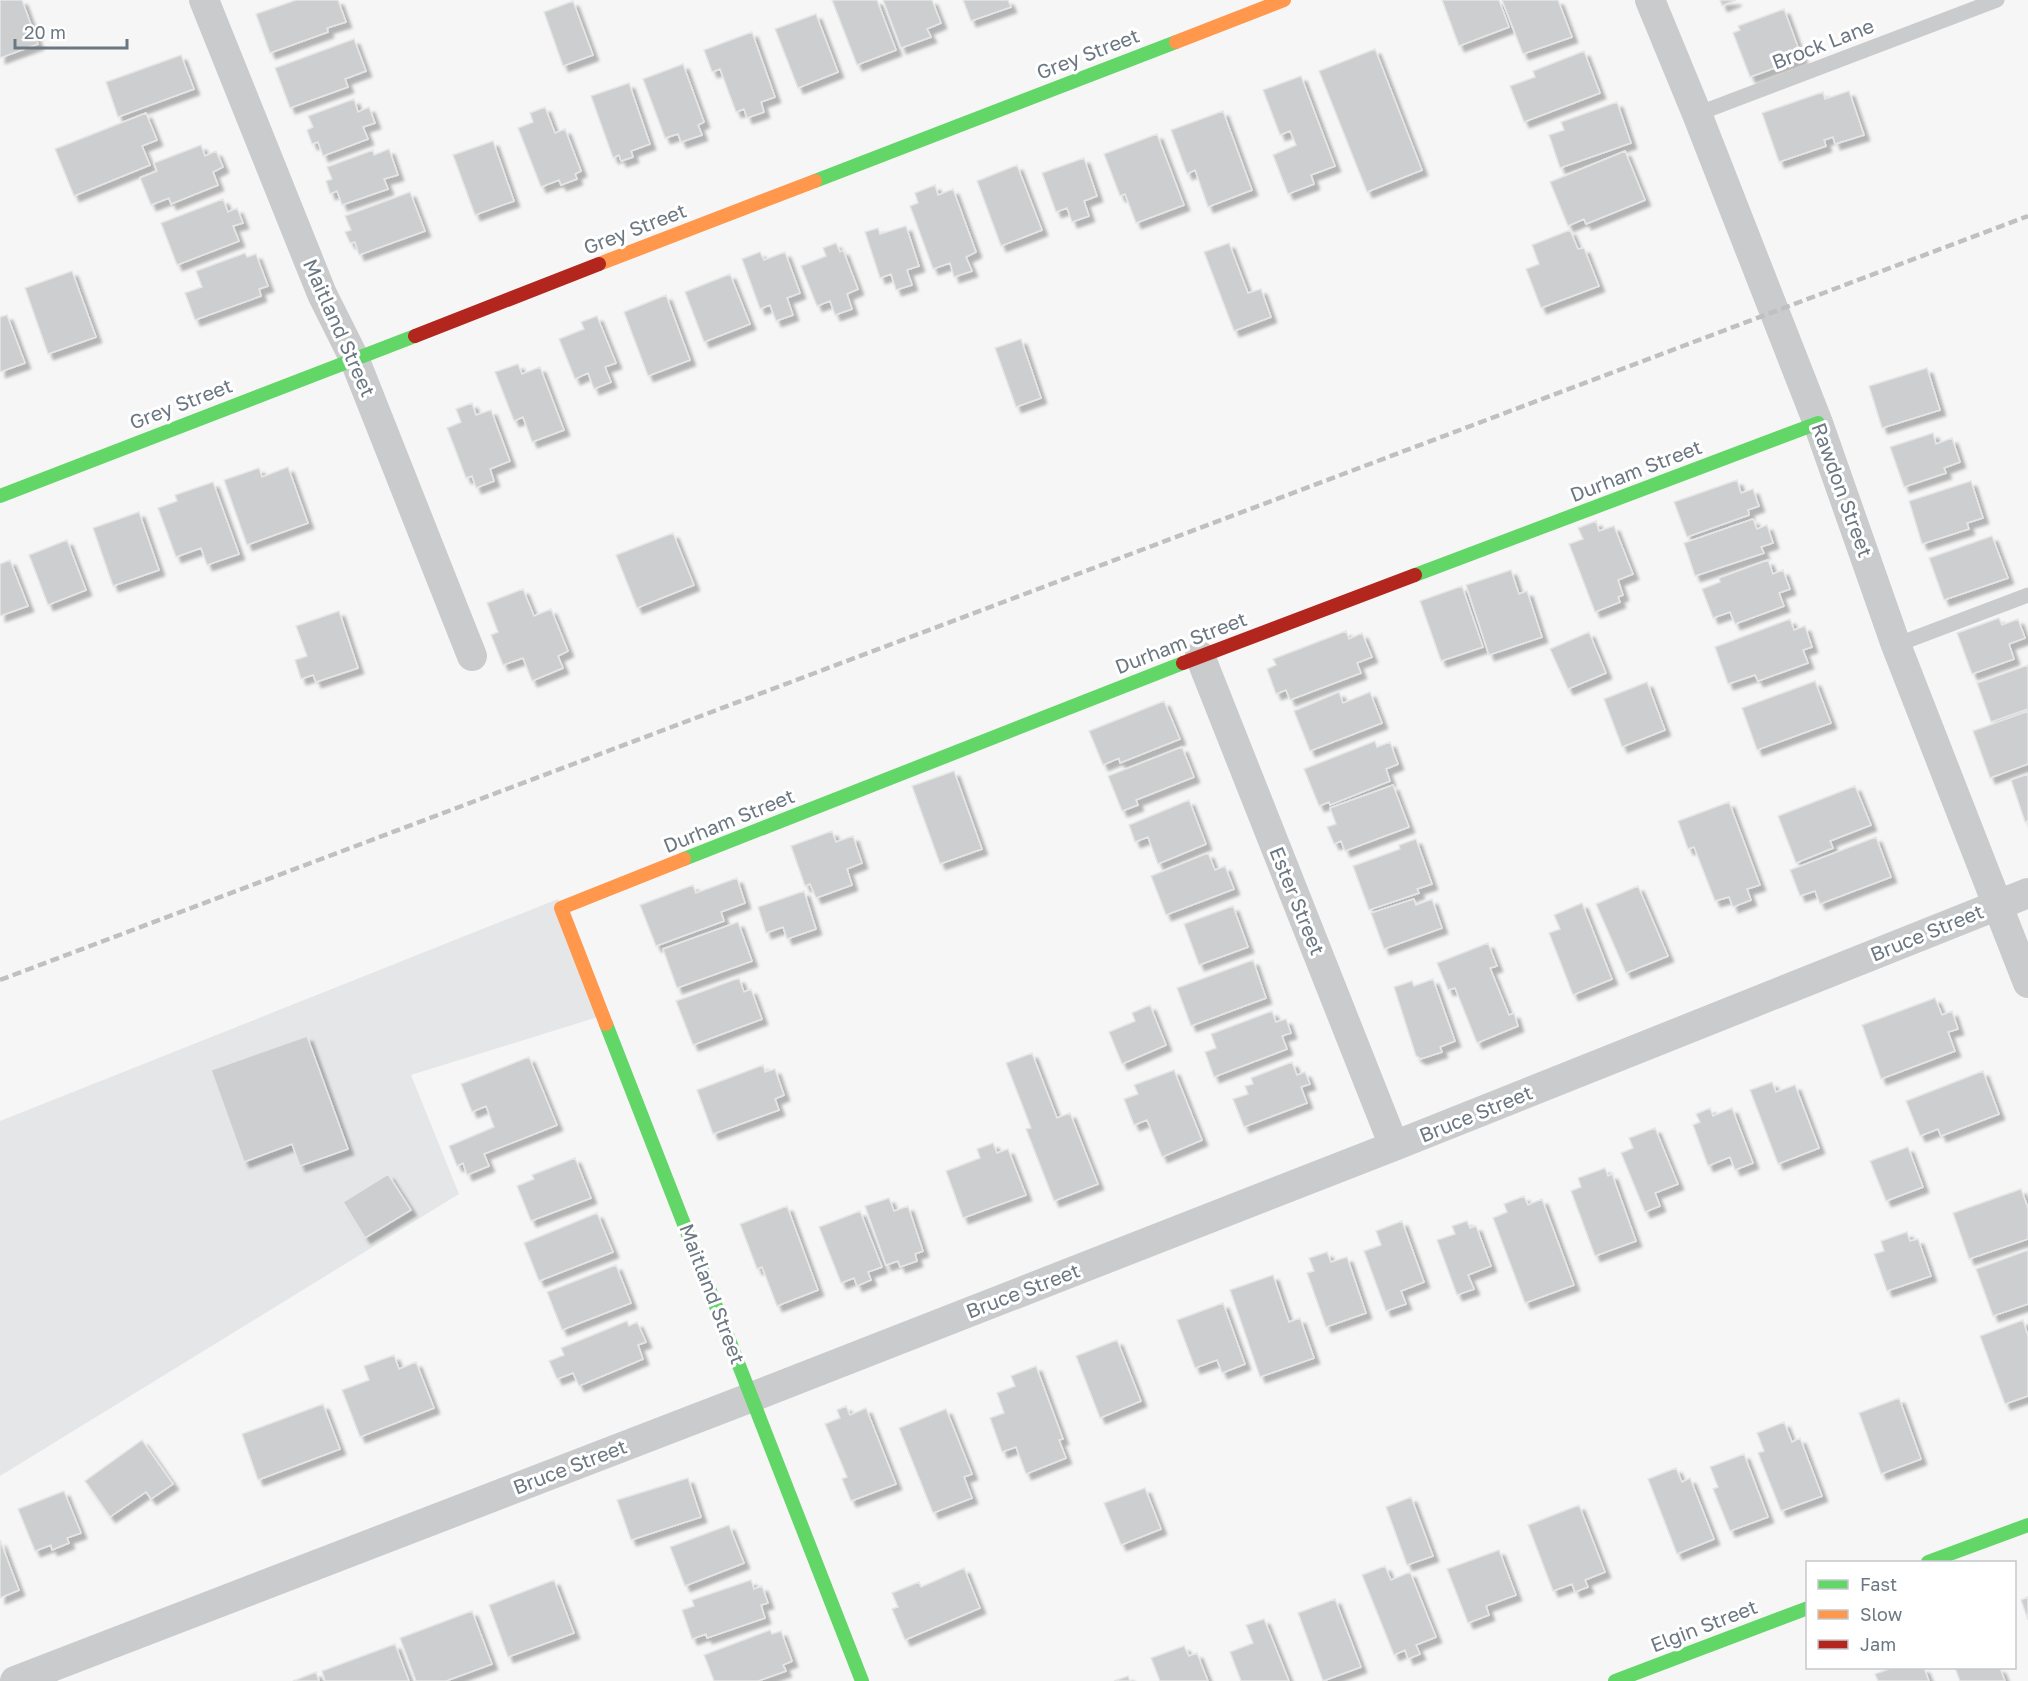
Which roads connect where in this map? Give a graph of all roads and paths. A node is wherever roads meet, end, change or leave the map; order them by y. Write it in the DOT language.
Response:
graph roads {
  1 [pos="204,0"];
  2 [pos="1284,0"];
  3 [pos="1650,0"];
  4 [pos="1997,0"];
  5 [pos="1697,114"];
  6 [pos="354,358"];
  7 [pos="1818,423"];
  8 [pos="0,496"];
  9 [pos="2028,595"];
  10 [pos="1896,645"];
  11 [pos="472,656"];
  12 [pos="1200,656"];
  13 [pos="2028,893"];
  14 [pos="1998,905"];
  15 [pos="561,908"];
  16 [pos="2028,983"];
  17 [pos="1394,1146"];
  18 [pos="752,1397"];
  19 [pos="2028,1525"];
  20 [pos="1933,1561"];
  21 [pos="1806,1609"];
  22 [pos="15,1681"];
  23 [pos="862,1681"];
  24 [pos="1615,1681"];
  1 -- 6 [label="street, Maitland Street"];
  2 -- 6 [label="street, Grey Street"];
  3 -- 5 [label="street, Rawdon Street"];
  4 -- 5 [label="lane, Brock Lane"];
  5 -- 7 [label="street, Rawdon Street"];
  6 -- 8 [label="street, Grey Street"];
  6 -- 11 [label="street, Maitland Street"];
  7 -- 10 [label="street, Rawdon Street"];
  7 -- 12 [label="street, Durham Street"];
  9 -- 10 [label="lane"];
  10 -- 14 [label="street, Rawdon Street"];
  12 -- 15 [label="street, Durham Street"];
  12 -- 17 [label="street, Ester Street"];
  13 -- 14 [label="street, Bruce Street"];
  14 -- 16 [label="street, Rawdon Street"];
  14 -- 17 [label="street, Bruce Street"];
  15 -- 18 [label="street, Maitland Street"];
  17 -- 18 [label="street, Bruce Street"];
  18 -- 22 [label="street, Bruce Street"];
  18 -- 23 [label="street, Maitland Street"];
  19 -- 20 [label="street"];
  21 -- 24 [label="street, Elgin Street"];
}
